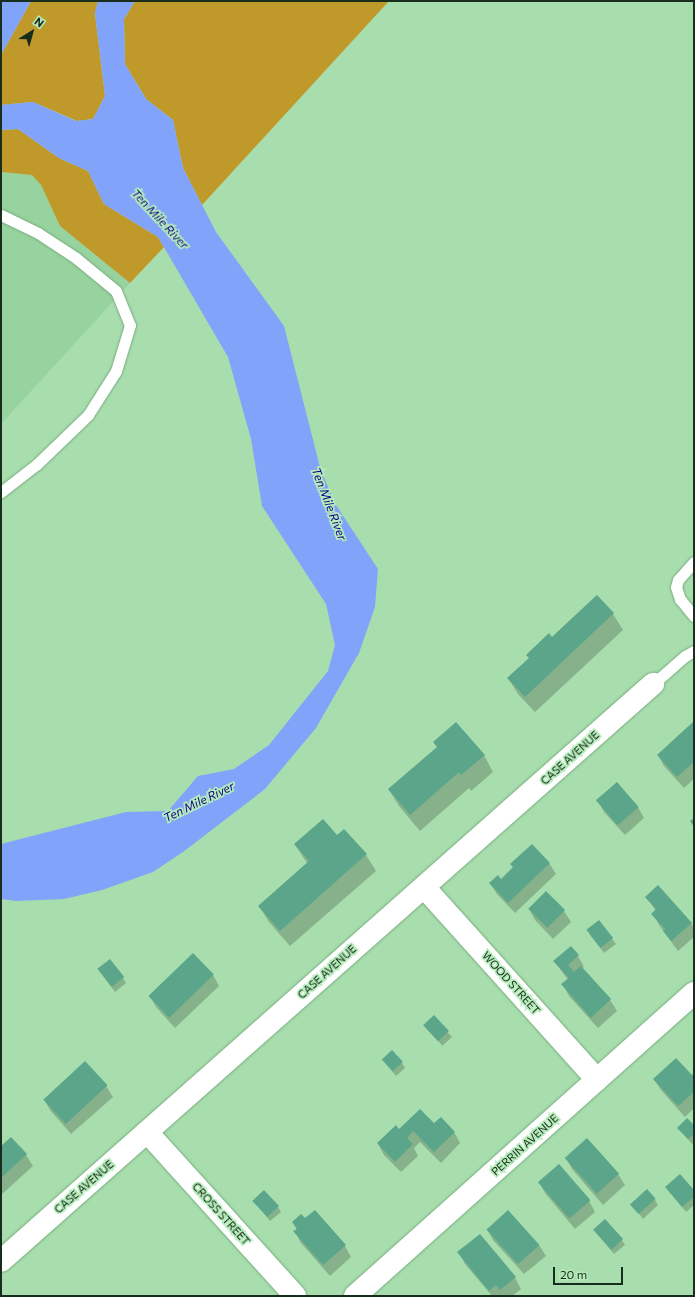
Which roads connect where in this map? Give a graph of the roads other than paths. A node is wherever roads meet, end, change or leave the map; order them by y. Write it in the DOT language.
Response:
graph roads {
  1 [pos="1,215"];
  2 [pos="1,492"];
  3 [pos="694,562"];
  4 [pos="694,616"];
  5 [pos="694,651"];
  6 [pos="653,684"];
  7 [pos="424,886"];
  8 [pos="694,993"];
  9 [pos="597,1080"];
  10 [pos="147,1132"];
  11 [pos="1,1261"];
  12 [pos="295,1296"];
  13 [pos="356,1296"];
  1 -- 2 [label="lane"];
  3 -- 4 [label="lane"];
  5 -- 6 [label="lane"];
  6 -- 7 [label="street, CASE AVENUE"];
  7 -- 9 [label="street, WOOD STREET"];
  7 -- 10 [label="street, CASE AVENUE"];
  8 -- 9 [label="street, PERRIN AVENUE"];
  9 -- 13 [label="street, PERRIN AVENUE"];
  10 -- 11 [label="street, CASE AVENUE"];
  10 -- 12 [label="street, CROSS STREET"];
}
